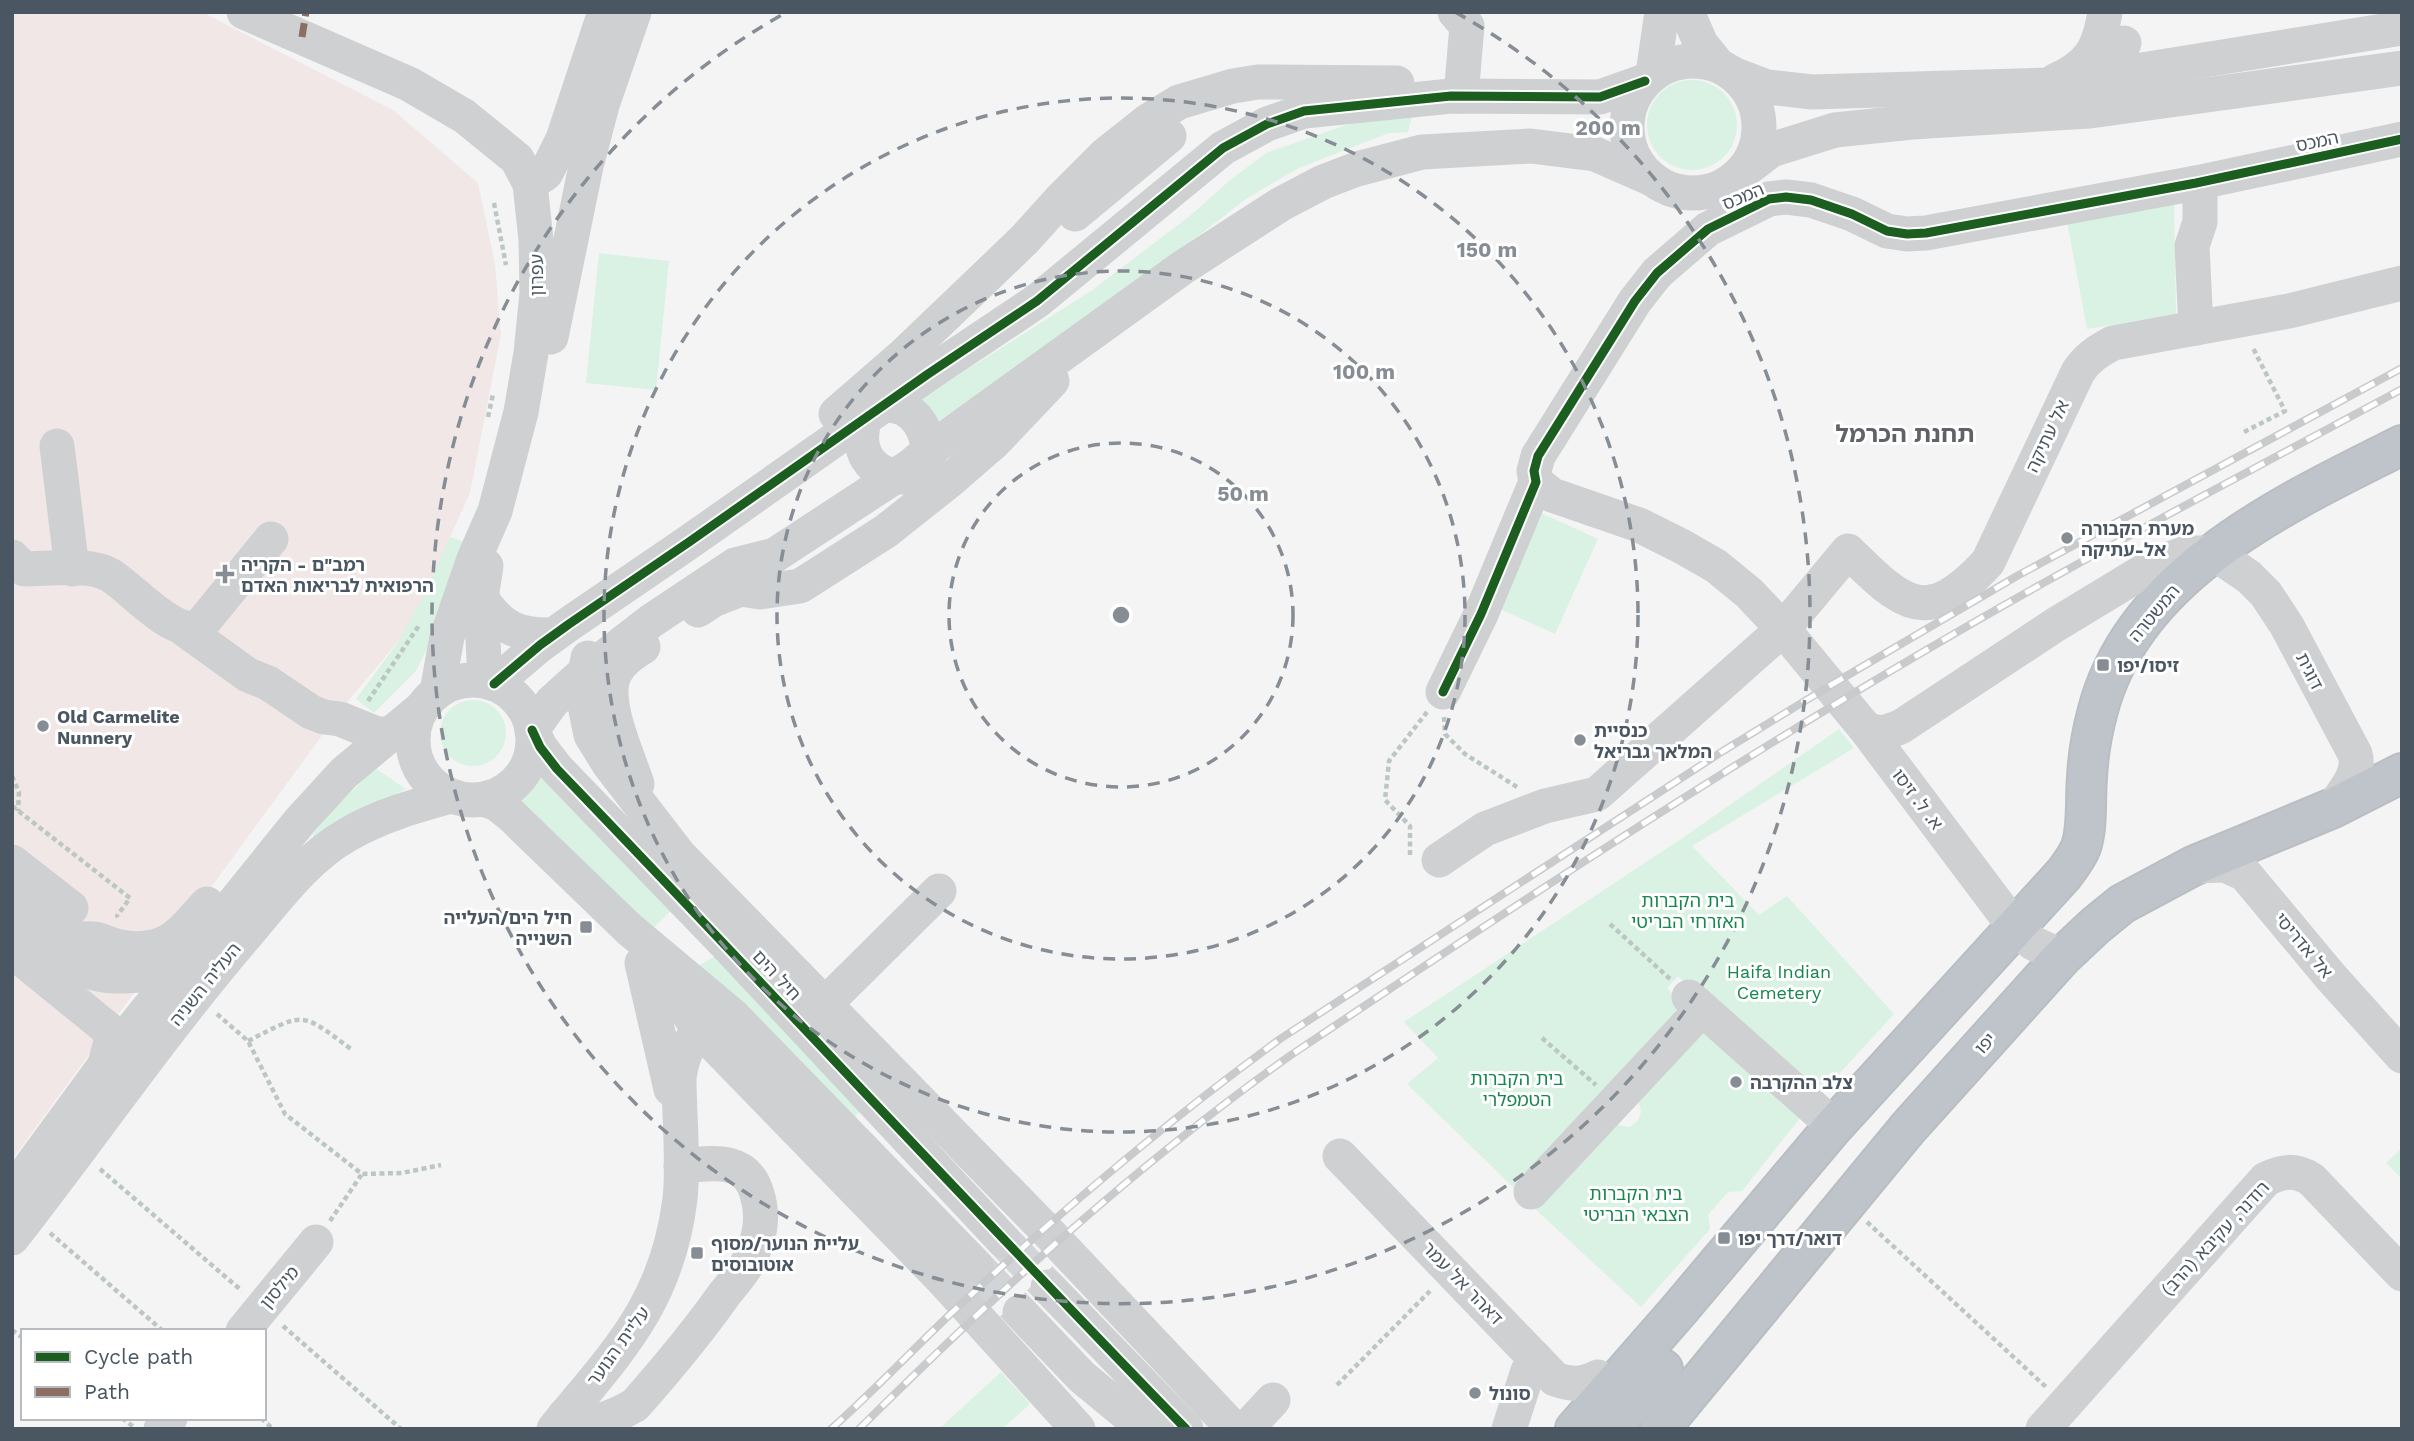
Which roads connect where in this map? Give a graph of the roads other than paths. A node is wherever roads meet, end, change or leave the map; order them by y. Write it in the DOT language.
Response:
graph roads {
  1 [pos="244,12"];
  2 [pos="605,12"];
  3 [pos="634,12"];
  4 [pos="1455,12"];
  5 [pos="1662,12"];
  6 [pos="1687,12"];
  7 [pos="2122,19"];
  8 [pos="2402,28"];
  9 [pos="2165,66"];
  10 [pos="2402,68"];
  11 [pos="1726,70"];
  12 [pos="2110,75"];
  13 [pos="1649,78"];
  14 [pos="1456,96"];
  15 [pos="2055,99"];
  16 [pos="2402,139"];
  17 [pos="1652,179"];
  18 [pos="1731,181"];
  19 [pos="2196,183"];
  20 [pos="530,184"];
  21 [pos="1182,268"];
  22 [pos="2402,283"];
  23 [pos="2196,328"];
  24 [pos="874,411"];
  25 [pos="521,412"];
  26 [pos="994,442"];
  27 [pos="2402,445"];
  28 [pos="57,446"];
  29 [pos="915,467"];
  30 [pos="1536,482"];
  31 [pos="490,494"];
  32 [pos="899,521"];
  33 [pos="271,539"];
  34 [pos="2214,553"];
  35 [pos="775,555"];
  36 [pos="72,569"];
  37 [pos="16,570"];
  38 [pos="634,578"];
  39 [pos="741,589"];
  40 [pos="481,598"];
  41 [pos="184,628"];
  42 [pos="561,629"];
  43 [pos="1783,629"];
  44 [pos="584,673"];
  45 [pos="490,682"];
  46 [pos="1443,692"];
  47 [pos="430,700"];
  48 [pos="1902,726"];
  49 [pos="1865,729"];
  50 [pos="532,730"];
  51 [pos="391,734"];
  52 [pos="1891,764"];
  53 [pos="344,773"];
  54 [pos="2402,773"];
  55 [pos="468,798"];
  56 [pos="644,808"];
  57 [pos="2333,808"];
  58 [pos="255,851"];
  59 [pos="679,855"];
  60 [pos="2077,855"];
  61 [pos="1439,860"];
  62 [pos="12,862"];
  63 [pos="2193,866"];
  64 [pos="939,891"];
  65 [pos="12,894"];
  66 [pos="2122,904"];
  67 [pos="629,929"];
  68 [pos="2016,929"];
  69 [pos="16,931"];
  70 [pos="94,937"];
  71 [pos="725,943"];
  72 [pos="2063,957"];
  73 [pos="825,1004"];
  74 [pos="733,1016"];
  75 [pos="699,1029"];
  76 [pos="2402,1056"];
  77 [pos="105,1064"];
  78 [pos="1834,1126"];
  79 [pos="679,1130"];
  80 [pos="1340,1156"];
  81 [pos="681,1166"];
  82 [pos="1531,1192"];
  83 [pos="16,1206"];
  84 [pos="1003,1240"];
  85 [pos="316,1242"];
  86 [pos="976,1266"];
  87 [pos="2402,1274"];
  88 [pos="1048,1287"];
  89 [pos="1679,1310"];
  90 [pos="1020,1312"];
  91 [pos="245,1329"];
  92 [pos="1535,1358"];
  93 [pos="1082,1377"];
  94 [pos="1598,1377"];
  95 [pos="1691,1391"];
  96 [pos="1273,1400"];
  97 [pos="560,1422"];
  98 [pos="1078,1429"];
  99 [pos="1115,1429"];
  100 [pos="1145,1429"];
  101 [pos="1186,1429"];
  102 [pos="1234,1429"];
  103 [pos="1246,1429"];
  104 [pos="1508,1429"];
  105 [pos="1551,1429"];
  106 [pos="1575,1429"];
  107 [pos="1611,1429"];
  108 [pos="1660,1429"];
  109 [pos="1674,1429"];
  110 [pos="2043,1429"];
  1 -- 20 [label="street, עפרון"];
  2 -- 20 [label="street"];
  3 -- 25 [label="street"];
  4 -- 14 [label="street"];
  5 -- 13 [label="street"];
  6 -- 11 [label="street"];
  7 -- 9 [label="street"];
  7 -- 12 [label="street"];
  7 -- 15 [label="street"];
  8 -- 9 [label="street"];
  9 -- 12 [label="street"];
  10 -- 15 [label="street"];
  11 -- 13 [label="street"];
  11 -- 15 [label="street"];
  11 -- 18 [label="street"];
  12 -- 15 [label="street"];
  13 -- 14 [label="street"];
  13 -- 17 [label="street"];
  14 -- 24 [label="street"];
  14 -- 38 [label="street"];
  15 -- 18 [label="street"];
  16 -- 19 [label="street, המכס"];
  17 -- 18 [label="street"];
  17 -- 21 [label="street"];
  19 -- 23 [label="street"];
  19 -- 30 [label="street, המכס"];
  20 -- 25 [label="street, עפרון"];
  21 -- 26 [label="street"];
  21 -- 29 [label="street"];
  22 -- 23 [label="street, אל עתיקה"];
  23 -- 43 [label="street, אל עתיקה"];
  24 -- 29 [label="street"];
  24 -- 29 [label="street"];
  24 -- 38 [label="street"];
  25 -- 31 [label="street, עפרון"];
  26 -- 29 [label="street"];
  26 -- 32 [label="street"];
  27 -- 34 [label="highway, המשטרה"];
  28 -- 36 [label="street"];
  29 -- 32 [label="street"];
  29 -- 35 [label="street"];
  30 -- 43 [label="street, א. ל. זיסו"];
  30 -- 46 [label="street, המכס"];
  31 -- 40 [label="street"];
  31 -- 47 [label="street, עפרון"];
  32 -- 39 [label="street"];
  33 -- 41 [label="street"];
  34 -- 48 [label="street"];
  34 -- 57 [label="street, דוגית"];
  34 -- 60 [label="highway, המשטרה"];
  35 -- 39 [label="street"];
  35 -- 44 [label="street"];
  36 -- 37 [label="street"];
  36 -- 41 [label="street"];
  38 -- 42 [label="street"];
  39 -- 56 [label="street"];
  40 -- 42 [label="street"];
  40 -- 45 [label="street"];
  41 -- 51 [label="street"];
  42 -- 44 [label="street"];
  42 -- 45 [label="street"];
  43 -- 49 [label="street, א. ל. זיסו"];
  43 -- 61 [label="street"];
  44 -- 50 [label="street"];
  44 -- 56 [label="street"];
  45 -- 47 [label="street"];
  45 -- 50 [label="street"];
  47 -- 51 [label="street, העליה השניה"];
  47 -- 55 [label="street"];
  48 -- 49 [label="street"];
  48 -- 52 [label="street"];
  49 -- 52 [label="street, א. ל. זיסו"];
  50 -- 55 [label="street"];
  50 -- 71 [label="street, חיל הים"];
  51 -- 53 [label="street, העליה השניה"];
  52 -- 68 [label="street, א. ל. זיסו"];
  53 -- 58 [label="street"];
  53 -- 77 [label="street, העליה השניה"];
  54 -- 57 [label="highway, יפו"];
  55 -- 67 [label="street"];
  55 -- 83 [label="street, העליה השניה"];
  56 -- 59 [label="street"];
  57 -- 63 [label="highway, יפו"];
  58 -- 69 [label="street"];
  58 -- 70 [label="street"];
  59 -- 71 [label="street"];
  59 -- 73 [label="street"];
  60 -- 66 [label="highway"];
  60 -- 68 [label="highway"];
  62 -- 70 [label="street"];
  63 -- 66 [label="highway, יפו"];
  63 -- 76 [label="street, אל אדריסי"];
  64 -- 73 [label="street"];
  65 -- 70 [label="street"];
  66 -- 72 [label="highway, יפו"];
  67 -- 74 [label="street"];
  67 -- 75 [label="street"];
  67 -- 79 [label="street, עליית הנוער"];
  68 -- 72 [label="street, א. ל. זיסו"];
  68 -- 78 [label="highway"];
  69 -- 77 [label="street"];
  71 -- 84 [label="street, חיל הים"];
  72 -- 95 [label="highway, יפו"];
  73 -- 102 [label="street"];
  74 -- 75 [label="street"];
  74 -- 86 [label="street"];
  75 -- 79 [label="street, עליית הנוער"];
  75 -- 98 [label="street"];
  77 -- 83 [label="street, העליה השניה"];
  78 -- 82 [label="street"];
  78 -- 89 [label="highway"];
  78 -- 107 [label="highway"];
  79 -- 81 [label="street, עליית הנוער"];
  80 -- 92 [label="street, דאהר אל עמר"];
  81 -- 97 [label="street, עליית הנוער"];
  81 -- 97 [label="street"];
  85 -- 91 [label="street, מילסון"];
  87 -- 110 [label="street, רודנר, עקיבא (הרב)"];
  88 -- 101 [label="street"];
  89 -- 94 [label="highway"];
  89 -- 106 [label="highway"];
  90 -- 93 [label="street"];
  92 -- 94 [label="street, דאהר אל עמר"];
  92 -- 104 [label="street"];
  93 -- 99 [label="street"];
  93 -- 100 [label="street"];
  94 -- 105 [label="highway"];
  95 -- 108 [label="highway, יפו"];
  95 -- 109 [label="street"];
  96 -- 103 [label="street"];
}
